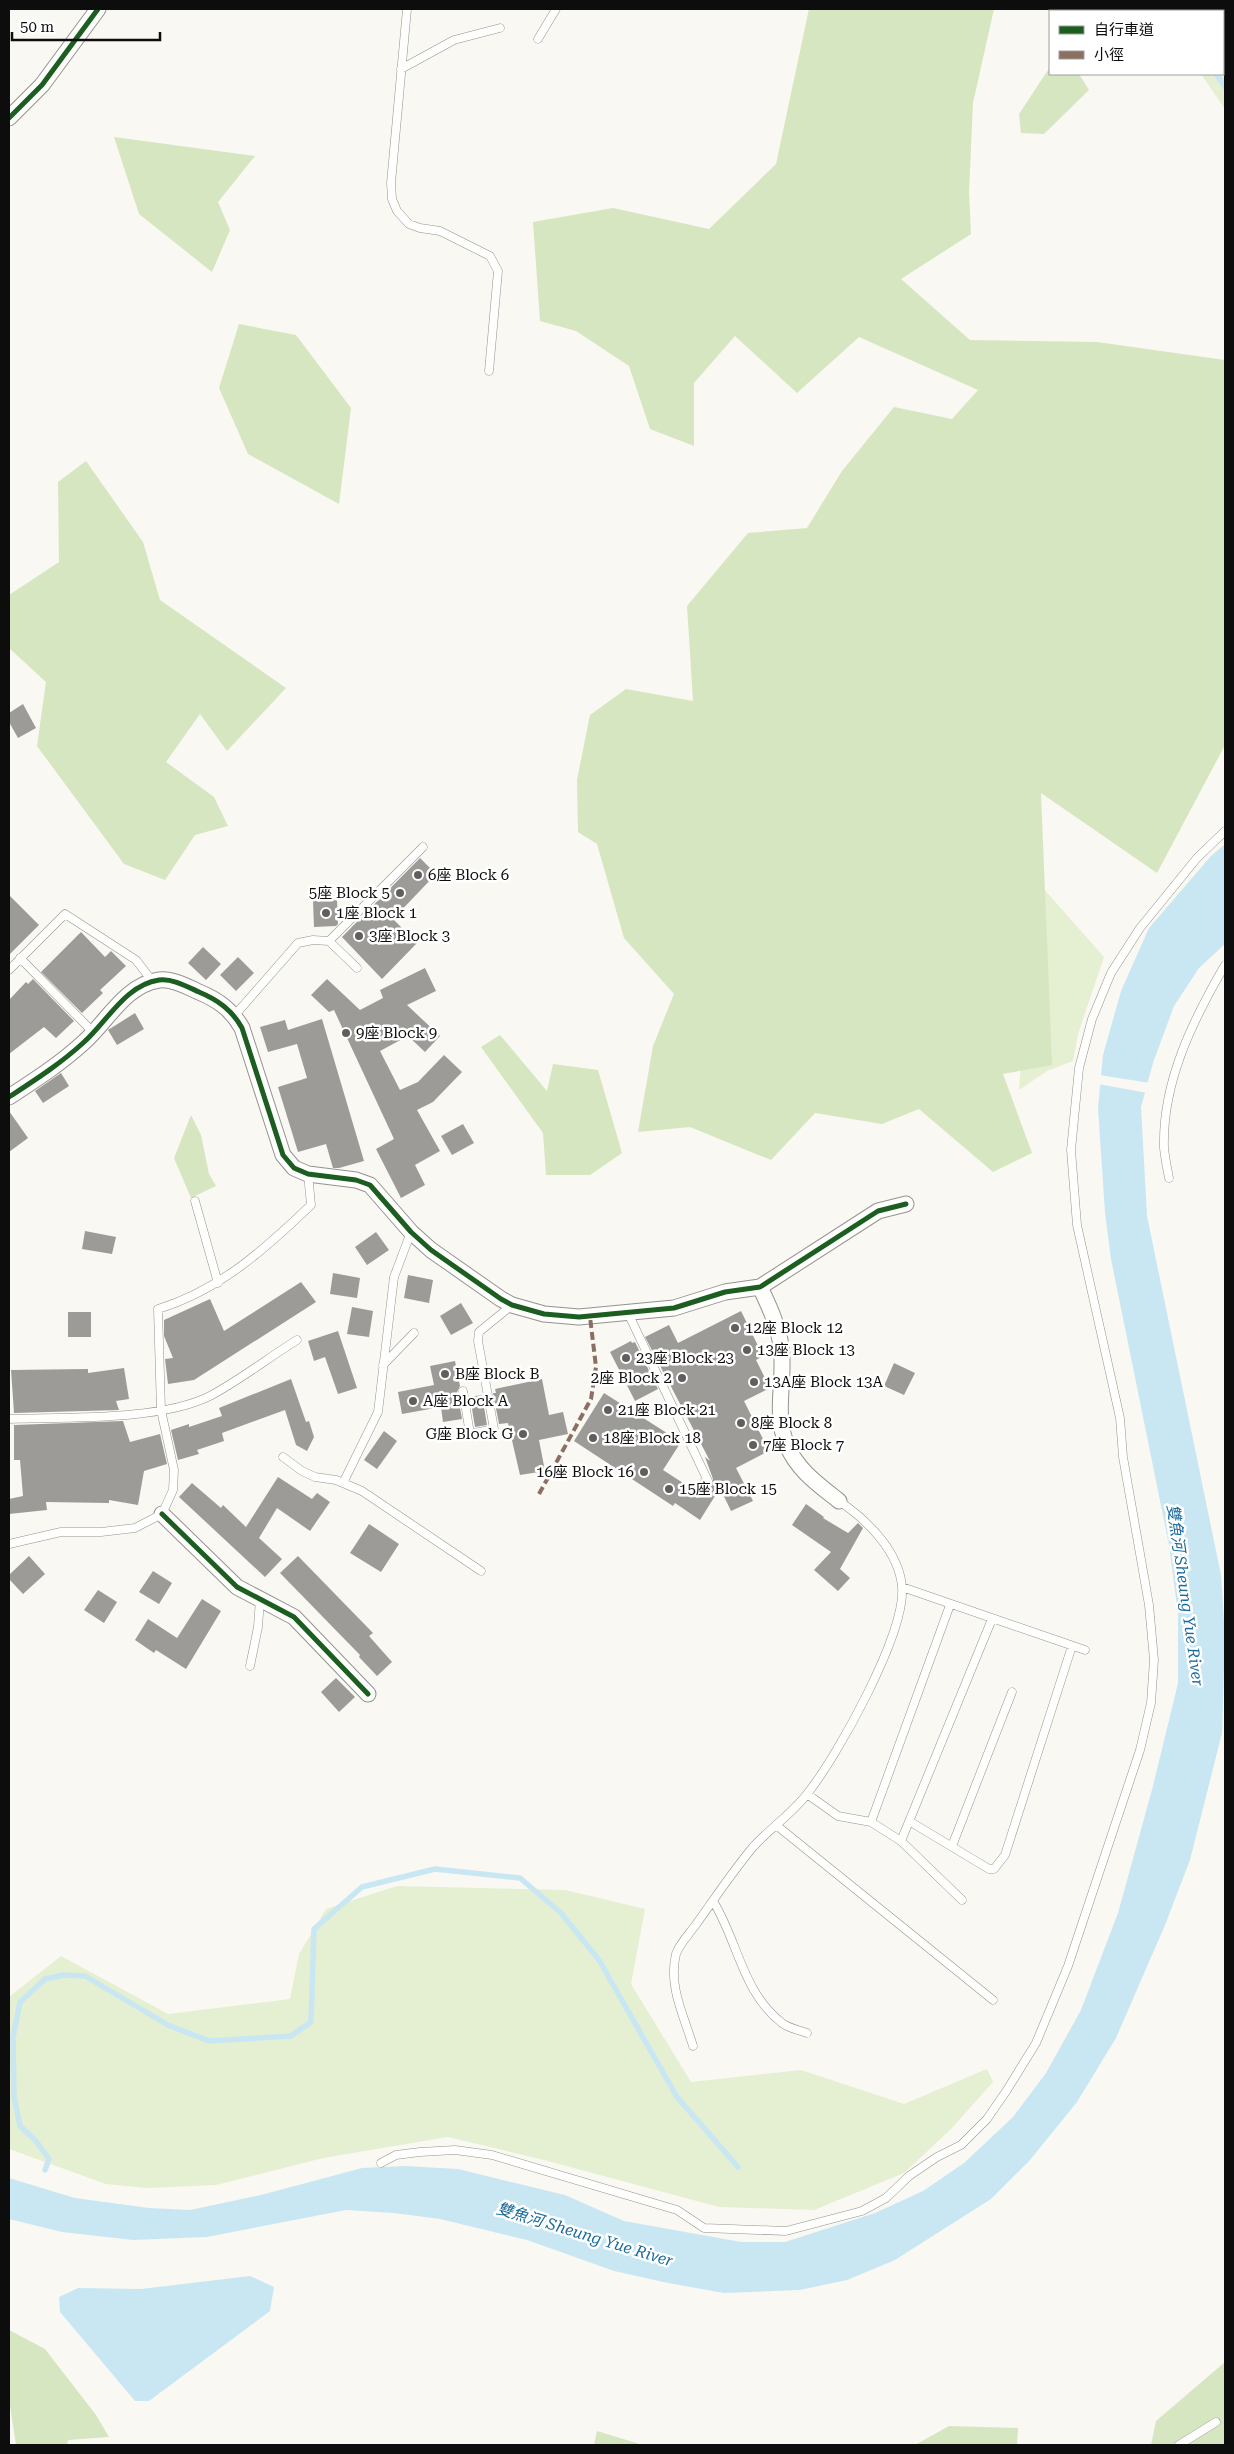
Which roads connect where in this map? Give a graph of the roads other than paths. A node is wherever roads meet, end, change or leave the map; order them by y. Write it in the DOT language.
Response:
graph roads {
  1 [pos="98,9"];
  2 [pos="407,9"];
  3 [pos="556,9"];
  4 [pos="500,28"];
  5 [pos="538,39"];
  6 [pos="401,69"];
  7 [pos="9,118"];
  8 [pos="489,371"];
  9 [pos="1225,831"];
  10 [pos="423,847"];
  11 [pos="329,942"];
  12 [pos="20,958"];
  13 [pos="1225,965"];
  14 [pos="356,968"];
  15 [pos="9,970"];
  16 [pos="153,982"];
  17 [pos="235,1015"];
  18 [pos="93,1032"];
  19 [pos="9,1097"];
  20 [pos="308,1174"];
  21 [pos="1169,1178"];
  22 [pos="195,1201"];
  23 [pos="906,1204"];
  24 [pos="411,1232"];
  25 [pos="218,1284"];
  26 [pos="760,1287"];
  27 [pos="512,1305"];
  28 [pos="628,1313"];
  29 [pos="414,1333"];
  30 [pos="297,1340"];
  31 [pos="383,1365"];
  32 [pos="463,1391"];
  33 [pos="161,1410"];
  34 [pos="9,1419"];
  35 [pos="283,1458"];
  36 [pos="708,1481"];
  37 [pos="343,1483"];
  38 [pos="839,1501"];
  39 [pos="162,1514"];
  40 [pos="9,1544"];
  41 [pos="481,1571"];
  42 [pos="902,1587"];
  43 [pos="260,1598"];
  44 [pos="950,1605"];
  45 [pos="992,1619"];
  46 [pos="1072,1646"];
  47 [pos="1085,1650"];
  48 [pos="250,1666"];
  49 [pos="1012,1692"];
  50 [pos="368,1694"];
  51 [pos="807,1794"];
  52 [pos="909,1821"];
  53 [pos="871,1822"];
  54 [pos="776,1825"];
  55 [pos="901,1841"];
  56 [pos="952,1846"];
  57 [pos="962,1900"];
  58 [pos="713,1901"];
  59 [pos="993,2000"];
  60 [pos="807,2033"];
  61 [pos="693,2046"];
  62 [pos="381,2163"];
  63 [pos="1216,2422"];
  64 [pos="1179,2445"];
  1 -- 7 [label="street"];
  2 -- 6 [label="lane"];
  3 -- 5 [label="lane"];
  4 -- 6 [label="lane"];
  6 -- 8 [label="lane"];
  9 -- 62 [label="lane"];
  10 -- 11 [label="lane"];
  11 -- 14 [label="lane"];
  11 -- 17 [label="lane"];
  12 -- 15 [label="lane"];
  12 -- 16 [label="lane"];
  12 -- 18 [label="lane"];
  13 -- 21 [label="lane"];
  16 -- 17 [label="street"];
  16 -- 18 [label="street"];
  17 -- 20 [label="street"];
  18 -- 19 [label="street"];
  20 -- 24 [label="street"];
  20 -- 25 [label="lane"];
  22 -- 25 [label="lane"];
  23 -- 26 [label="street"];
  24 -- 27 [label="street"];
  24 -- 31 [label="lane"];
  25 -- 33 [label="lane"];
  26 -- 28 [label="street"];
  26 -- 38 [label="street"];
  27 -- 28 [label="street"];
  27 -- 32 [label="lane"];
  28 -- 36 [label="lane"];
  29 -- 31 [label="lane"];
  30 -- 33 [label="lane"];
  31 -- 37 [label="lane"];
  33 -- 34 [label="lane"];
  33 -- 39 [label="lane"];
  35 -- 37 [label="lane"];
  37 -- 41 [label="lane"];
  38 -- 42 [label="lane"];
  39 -- 40 [label="lane"];
  39 -- 43 [label="street"];
  42 -- 44 [label="lane"];
  42 -- 51 [label="lane"];
  43 -- 48 [label="lane"];
  43 -- 50 [label="street"];
  44 -- 45 [label="lane"];
  44 -- 53 [label="lane"];
  45 -- 46 [label="lane"];
  45 -- 52 [label="lane"];
  46 -- 47 [label="lane"];
  46 -- 56 [label="lane"];
  49 -- 56 [label="lane"];
  51 -- 53 [label="lane"];
  51 -- 54 [label="lane"];
  52 -- 55 [label="lane"];
  52 -- 56 [label="lane"];
  53 -- 55 [label="lane"];
  54 -- 58 [label="lane"];
  54 -- 59 [label="lane"];
  55 -- 57 [label="lane"];
  58 -- 60 [label="lane"];
  58 -- 61 [label="lane"];
  63 -- 64 [label="lane"];
}
